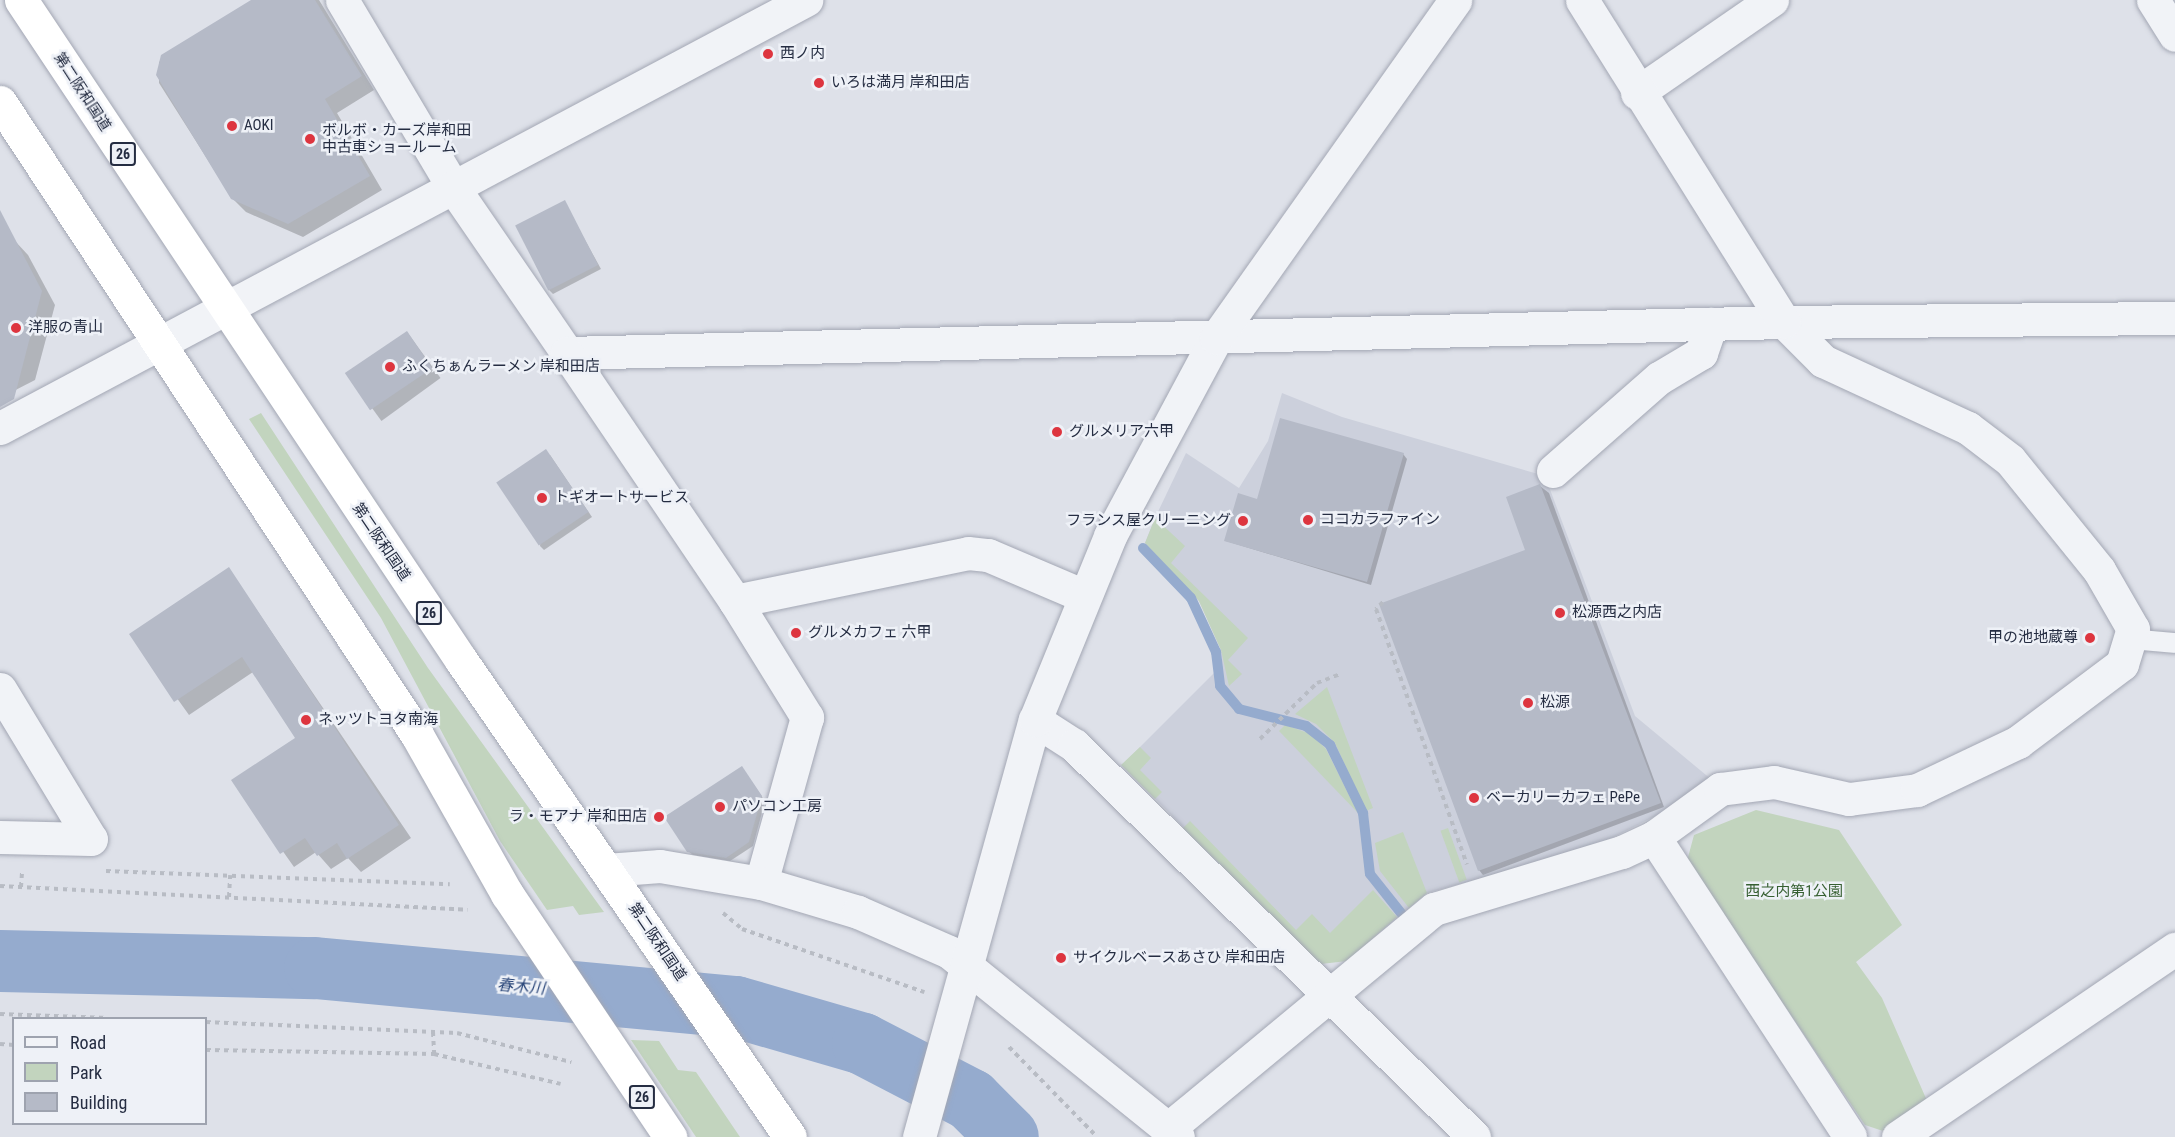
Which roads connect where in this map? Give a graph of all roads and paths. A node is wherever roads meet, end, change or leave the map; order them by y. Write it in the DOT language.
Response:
graph roads {
  1 [pos="21,0"];
  2 [pos="342,0"];
  3 [pos="806,0"];
  4 [pos="1455,0"];
  5 [pos="1582,0"];
  6 [pos="1772,0"];
  7 [pos="2153,0"];
  8 [pos="2175,35"];
  9 [pos="1637,93"];
  10 [pos="0,102"];
  11 [pos="453,187"];
  12 [pos="224,309"];
  13 [pos="2175,318"];
  14 [pos="1784,322"];
  15 [pos="1711,324"];
  16 [pos="1216,338"];
  17 [pos="157,344"];
  18 [pos="567,353"];
  19 [pos="0,428"];
  20 [pos="1553,471"];
  21 [pos="1082,595"];
  22 [pos="735,601"];
  23 [pos="1383,602"];
  24 [pos="2130,639"];
  25 [pos="2175,643"];
  26 [pos="1341,674"];
  27 [pos="0,689"];
  28 [pos="1035,720"];
  29 [pos="1260,740"];
  30 [pos="1654,837"];
  31 [pos="6,852"];
  32 [pos="23,867"];
  33 [pos="33,868"];
  34 [pos="96,870"];
  35 [pos="606,870"];
  36 [pos="231,875"];
  37 [pos="761,883"];
  38 [pos="450,884"];
  39 [pos="0,886"];
  40 [pos="21,887"];
  41 [pos="1479,896"];
  42 [pos="229,897"];
  43 [pos="718,908"];
  44 [pos="467,910"];
  45 [pos="2175,949"];
  46 [pos="968,965"];
  47 [pos="1330,996"];
  48 [pos="945,1006"];
  49 [pos="0,1014"];
  50 [pos="81,1017"];
  51 [pos="207,1022"];
  52 [pos="433,1032"];
  53 [pos="999,1038"];
  54 [pos="207,1050"];
  55 [pos="435,1054"];
  56 [pos="571,1062"];
  57 [pos="561,1084"];
  58 [pos="1174,1132"];
  59 [pos="670,1137"];
  60 [pos="790,1137"];
  61 [pos="919,1137"];
  62 [pos="1097,1137"];
  63 [pos="1474,1137"];
  64 [pos="1850,1137"];
  65 [pos="1898,1137"];
  1 -- 12 [label="highway, 第二阪和国道 / 26"];
  2 -- 11 [label="street"];
  3 -- 11 [label="street"];
  4 -- 16 [label="street"];
  5 -- 9 [label="street"];
  6 -- 9 [label="street"];
  7 -- 8 [label="street"];
  9 -- 14 [label="street"];
  10 -- 17 [label="highway, 26"];
  11 -- 12 [label="street"];
  11 -- 18 [label="street"];
  12 -- 17 [label="street"];
  12 -- 35 [label="highway, 第二阪和国道 / 26"];
  13 -- 14 [label="street"];
  14 -- 15 [label="street"];
  14 -- 24 [label="street"];
  15 -- 16 [label="street"];
  15 -- 20 [label="street"];
  16 -- 18 [label="street"];
  16 -- 21 [label="street"];
  17 -- 19 [label="street"];
  17 -- 59 [label="highway, 26"];
  18 -- 22 [label="street"];
  21 -- 22 [label="street"];
  21 -- 28 [label="street"];
  22 -- 37 [label="street"];
  23 -- 41 [label="path"];
  24 -- 25 [label="lane"];
  24 -- 30 [label="street"];
  26 -- 29 [label="path"];
  27 -- 31 [label="street"];
  28 -- 46 [label="street"];
  28 -- 47 [label="street"];
  30 -- 41 [label="street"];
  30 -- 64 [label="street"];
  31 -- 32 [label="path"];
  32 -- 33 [label="path"];
  32 -- 40 [label="path"];
  34 -- 36 [label="path"];
  35 -- 37 [label="street"];
  35 -- 60 [label="highway, 第二阪和国道 / 26"];
  36 -- 38 [label="path"];
  36 -- 42 [label="path"];
  37 -- 46 [label="street"];
  39 -- 40 [label="path"];
  40 -- 42 [label="path"];
  41 -- 47 [label="street"];
  42 -- 44 [label="path"];
  43 -- 48 [label="path"];
  45 -- 65 [label="street"];
  46 -- 48 [label="street"];
  46 -- 58 [label="street"];
  47 -- 58 [label="street"];
  47 -- 63 [label="street"];
  48 -- 61 [label="street"];
  49 -- 50 [label="path"];
  51 -- 52 [label="path"];
  52 -- 55 [label="path"];
  52 -- 56 [label="path"];
  53 -- 62 [label="path"];
  54 -- 55 [label="path"];
  55 -- 57 [label="path"];
}
